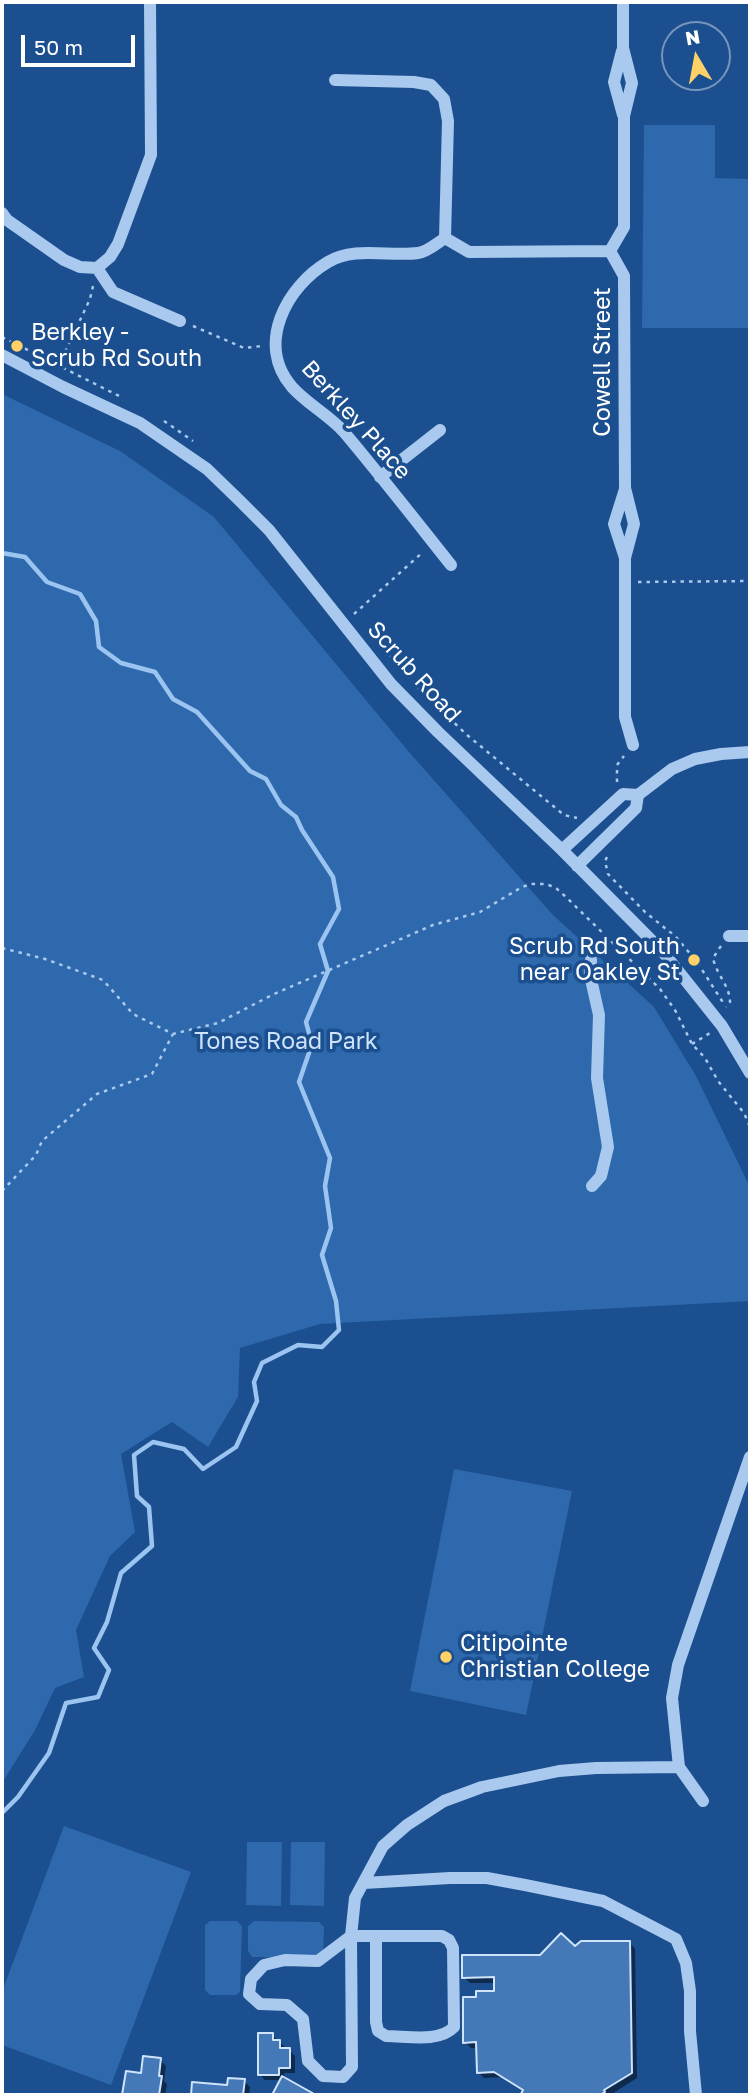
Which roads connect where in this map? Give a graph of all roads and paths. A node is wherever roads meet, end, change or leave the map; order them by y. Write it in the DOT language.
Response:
graph roads {
  1 [pos="150,2"];
  2 [pos="623,2"];
  3 [pos="335,80"];
  4 [pos="2,214"];
  5 [pos="445,238"];
  6 [pos="610,251"];
  7 [pos="97,268"];
  8 [pos="180,321"];
  9 [pos="2,337"];
  10 [pos="276,345"];
  11 [pos="2,355"];
  12 [pos="58,367"];
  13 [pos="126,400"];
  14 [pos="162,420"];
  15 [pos="440,430"];
  16 [pos="200,446"];
  17 [pos="380,477"];
  18 [pos="625,488"];
  19 [pos="433,543"];
  20 [pos="625,558"];
  21 [pos="451,565"];
  22 [pos="750,581"];
  23 [pos="625,583"];
  24 [pos="354,614"];
  25 [pos="361,623"];
  26 [pos="633,745"];
  27 [pos="750,752"];
  28 [pos="623,794"];
  29 [pos="638,795"];
  30 [pos="588,826"];
  31 [pos="602,840"];
  32 [pos="562,850"];
  33 [pos="577,866"];
  34 [pos="410,935"];
  35 [pos="729,936"];
  36 [pos="750,936"];
  37 [pos="2,948"];
  38 [pos="591,960"];
  39 [pos="173,1034"];
  40 [pos="750,1073"];
  41 [pos="592,1186"];
  42 [pos="2,1191"];
  43 [pos="750,1457"];
  44 [pos="679,1767"];
  45 [pos="703,1801"];
  46 [pos="364,1883"];
  47 [pos="351,1936"];
  48 [pos="376,1936"];
  49 [pos="696,2095"];
  1 -- 7 [label="street"];
  2 -- 6 [label="street"];
  3 -- 5 [label="street"];
  4 -- 7 [label="street"];
  5 -- 6 [label="street"];
  5 -- 10 [label="street"];
  6 -- 18 [label="street, Cowell Street"];
  7 -- 8 [label="street"];
  7 -- 12 [label="path"];
  8 -- 10 [label="path"];
  9 -- 12 [label="path"];
  10 -- 17 [label="street, Berkley Place"];
  11 -- 32 [label="street, Scrub Road"];
  12 -- 13 [label="path"];
  14 -- 16 [label="path"];
  15 -- 17 [label="street"];
  17 -- 19 [label="street, Berkley Place"];
  18 -- 20 [label="street, Cowell Street"];
  18 -- 20 [label="street, Cowell Street"];
  19 -- 21 [label="street, Berkley Place"];
  19 -- 24 [label="path"];
  20 -- 23 [label="street, Cowell Street"];
  22 -- 23 [label="path"];
  23 -- 26 [label="street, Cowell Street"];
  25 -- 30 [label="path"];
  26 -- 28 [label="path"];
  27 -- 29 [label="street"];
  28 -- 29 [label="street"];
  28 -- 30 [label="street"];
  29 -- 31 [label="street"];
  30 -- 32 [label="street"];
  31 -- 33 [label="street"];
  31 -- 35 [label="path"];
  32 -- 33 [label="street, Scrub Road"];
  33 -- 40 [label="street, Scrub Road"];
  34 -- 39 [label="path"];
  35 -- 36 [label="street"];
  37 -- 39 [label="path"];
  38 -- 41 [label="street"];
  39 -- 42 [label="path"];
  43 -- 44 [label="street"];
  44 -- 45 [label="street"];
  44 -- 46 [label="street"];
  46 -- 47 [label="street"];
  46 -- 49 [label="street"];
  47 -- 47 [label="street"];
  47 -- 48 [label="street"];
  48 -- 48 [label="street"];
}
